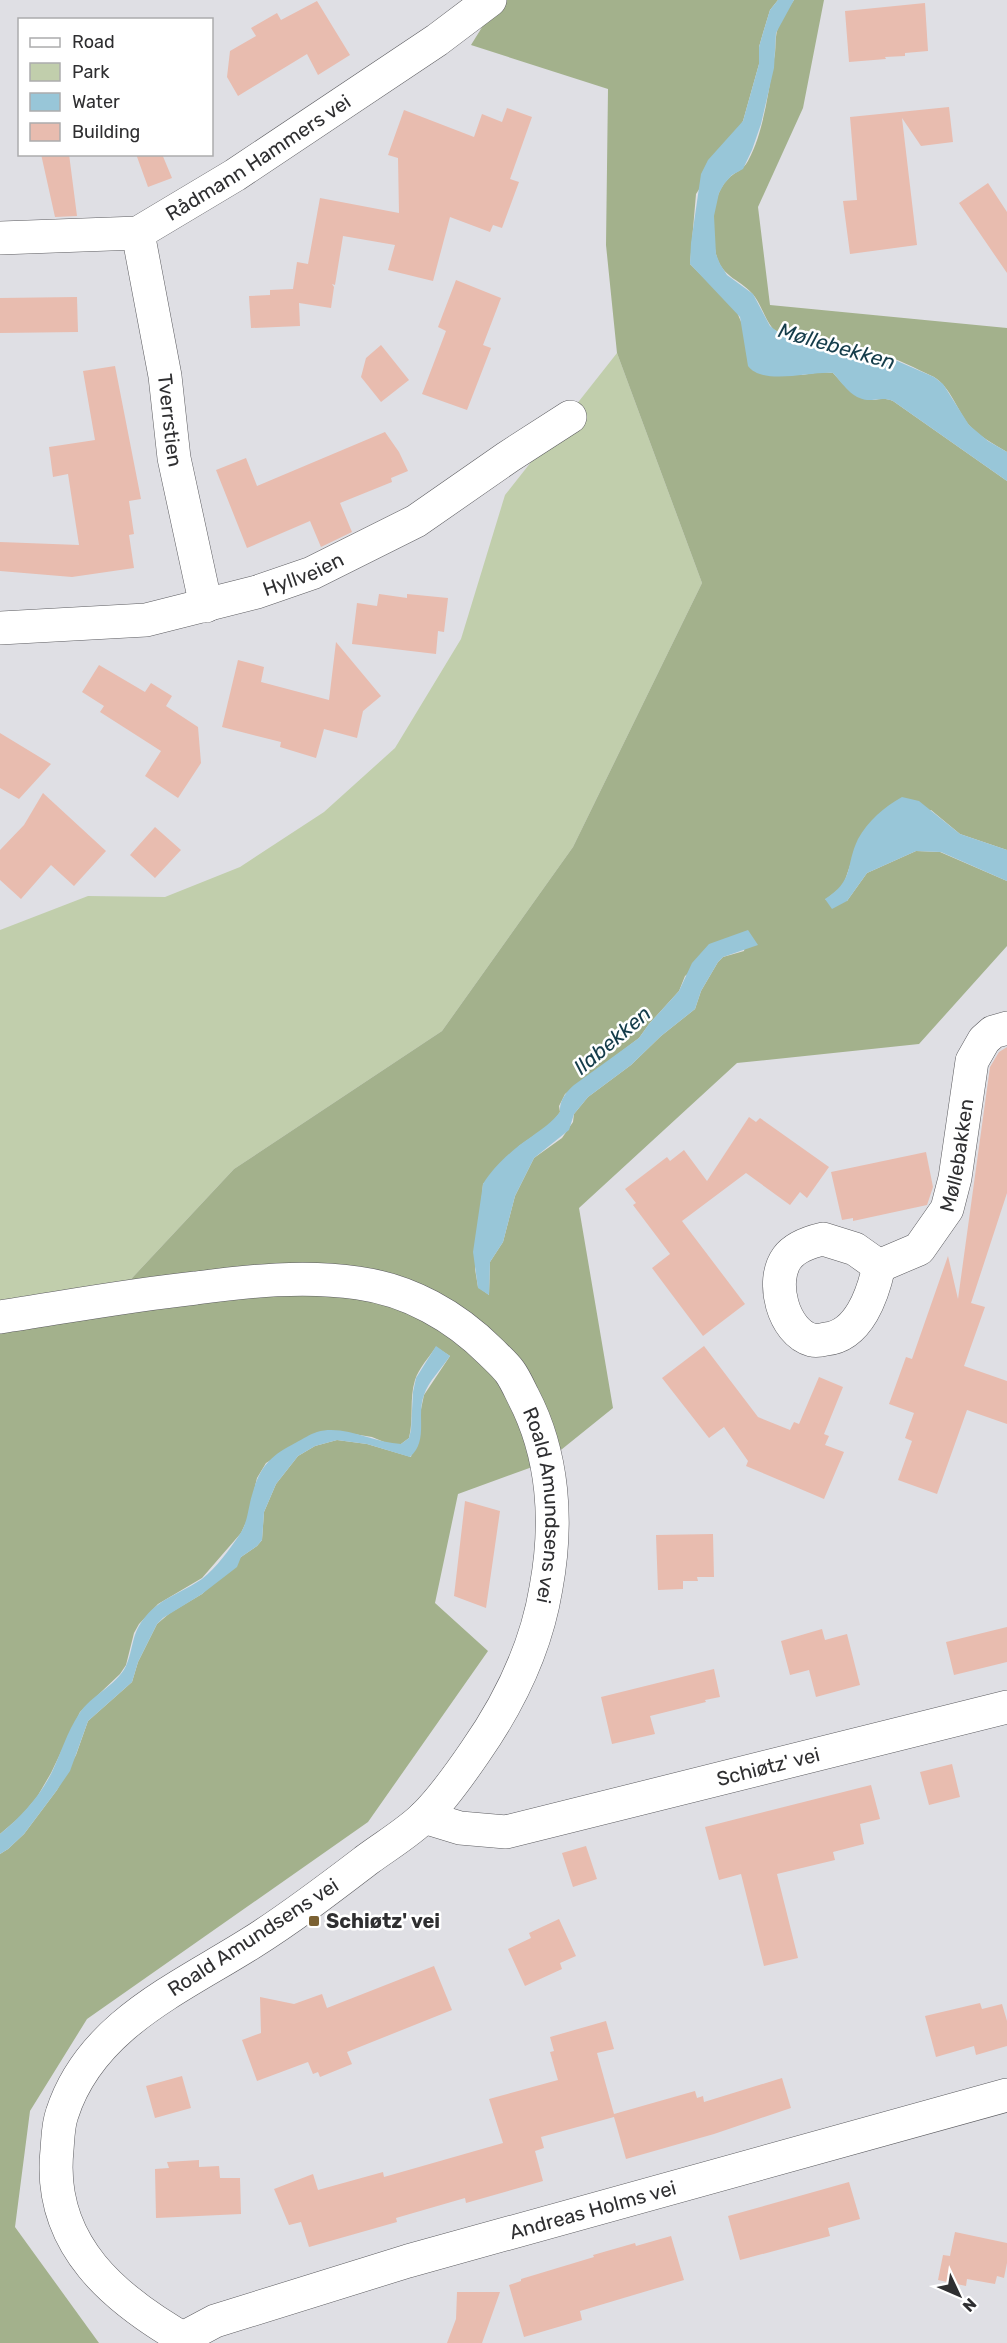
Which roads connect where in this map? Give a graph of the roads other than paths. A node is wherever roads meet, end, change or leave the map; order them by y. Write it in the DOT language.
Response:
graph roads {
  1 [pos="490,0"];
  2 [pos="138,234"];
  3 [pos="0,238"];
  4 [pos="570,417"];
  5 [pos="206,606"];
  6 [pos="0,628"];
  7 [pos="1007,1028"];
  8 [pos="879,1266"];
  9 [pos="0,1317"];
  10 [pos="1007,1707"];
  11 [pos="424,1817"];
  12 [pos="1007,2095"];
  13 [pos="187,2341"];
  1 -- 2 [label="street, Rådmann Hammers vei"];
  2 -- 3 [label="street, Rådmann Hammers vei"];
  2 -- 5 [label="street, Tverrstien"];
  4 -- 5 [label="street, Hyllveien"];
  5 -- 6 [label="street, Hyllveien"];
  7 -- 8 [label="street, Møllebakken"];
  9 -- 11 [label="street, Roald Amundsens vei"];
  10 -- 11 [label="street, Schiøtz' vei"];
  11 -- 13 [label="street, Roald Amundsens vei"];
  12 -- 13 [label="street, Andreas Holms vei"];
}
